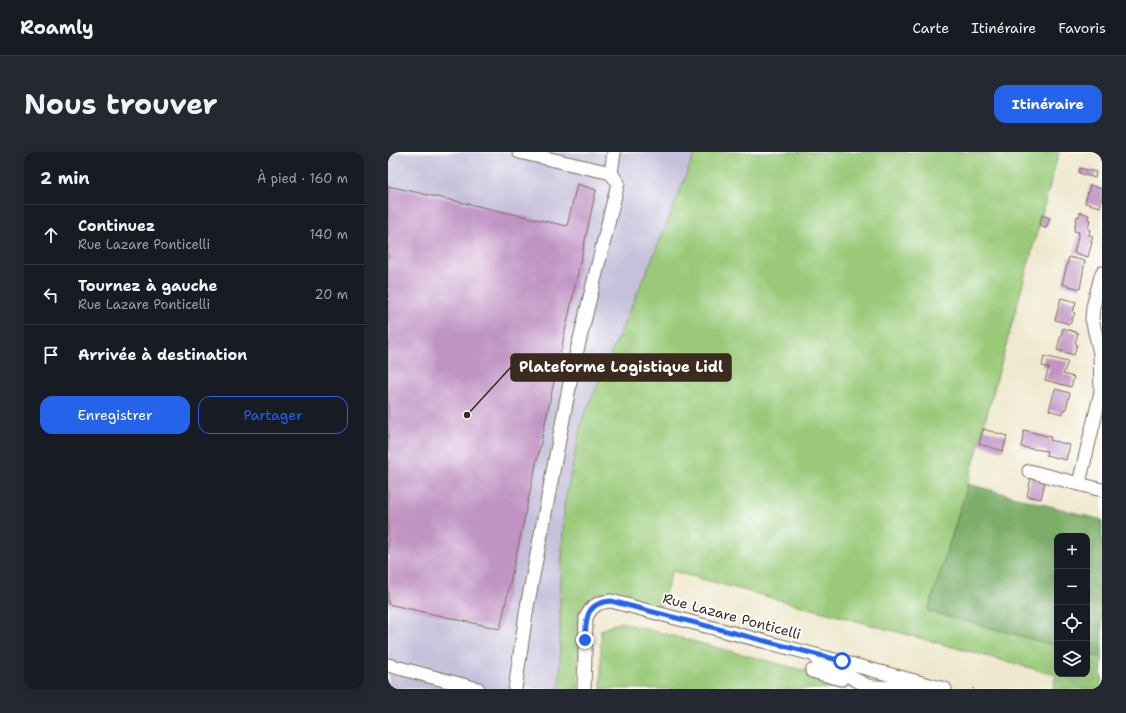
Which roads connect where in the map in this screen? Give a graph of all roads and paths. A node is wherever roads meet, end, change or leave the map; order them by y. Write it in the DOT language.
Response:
graph roads {
  1 [pos="519,152"];
  2 [pos="614,152"];
  3 [pos="611,173"];
  4 [pos="1102,273"];
  5 [pos="1029,471"];
  6 [pos="1079,484"];
  7 [pos="1102,490"];
  8 [pos="388,665"];
  9 [pos="814,665"];
  10 [pos="853,670"];
  11 [pos="974,685"];
  12 [pos="870,686"];
  13 [pos="918,688"];
  14 [pos="478,689"];
  15 [pos="515,689"];
  16 [pos="584,689"];
  17 [pos="884,689"];
  18 [pos="945,689"];
  19 [pos="972,689"];
  1 -- 3 [label="street"];
  2 -- 3 [label="street"];
  3 -- 15 [label="street"];
  4 -- 6 [label="street"];
  5 -- 6 [label="street"];
  6 -- 7 [label="street"];
  8 -- 14 [label="street"];
  9 -- 12 [label="street"];
  10 -- 12 [label="street"];
  11 -- 19 [label="path"];
  12 -- 13 [label="street"];
  12 -- 17 [label="street"];
  16 -- 18 [label="street, Rue Lazare Ponticelli"];
}
